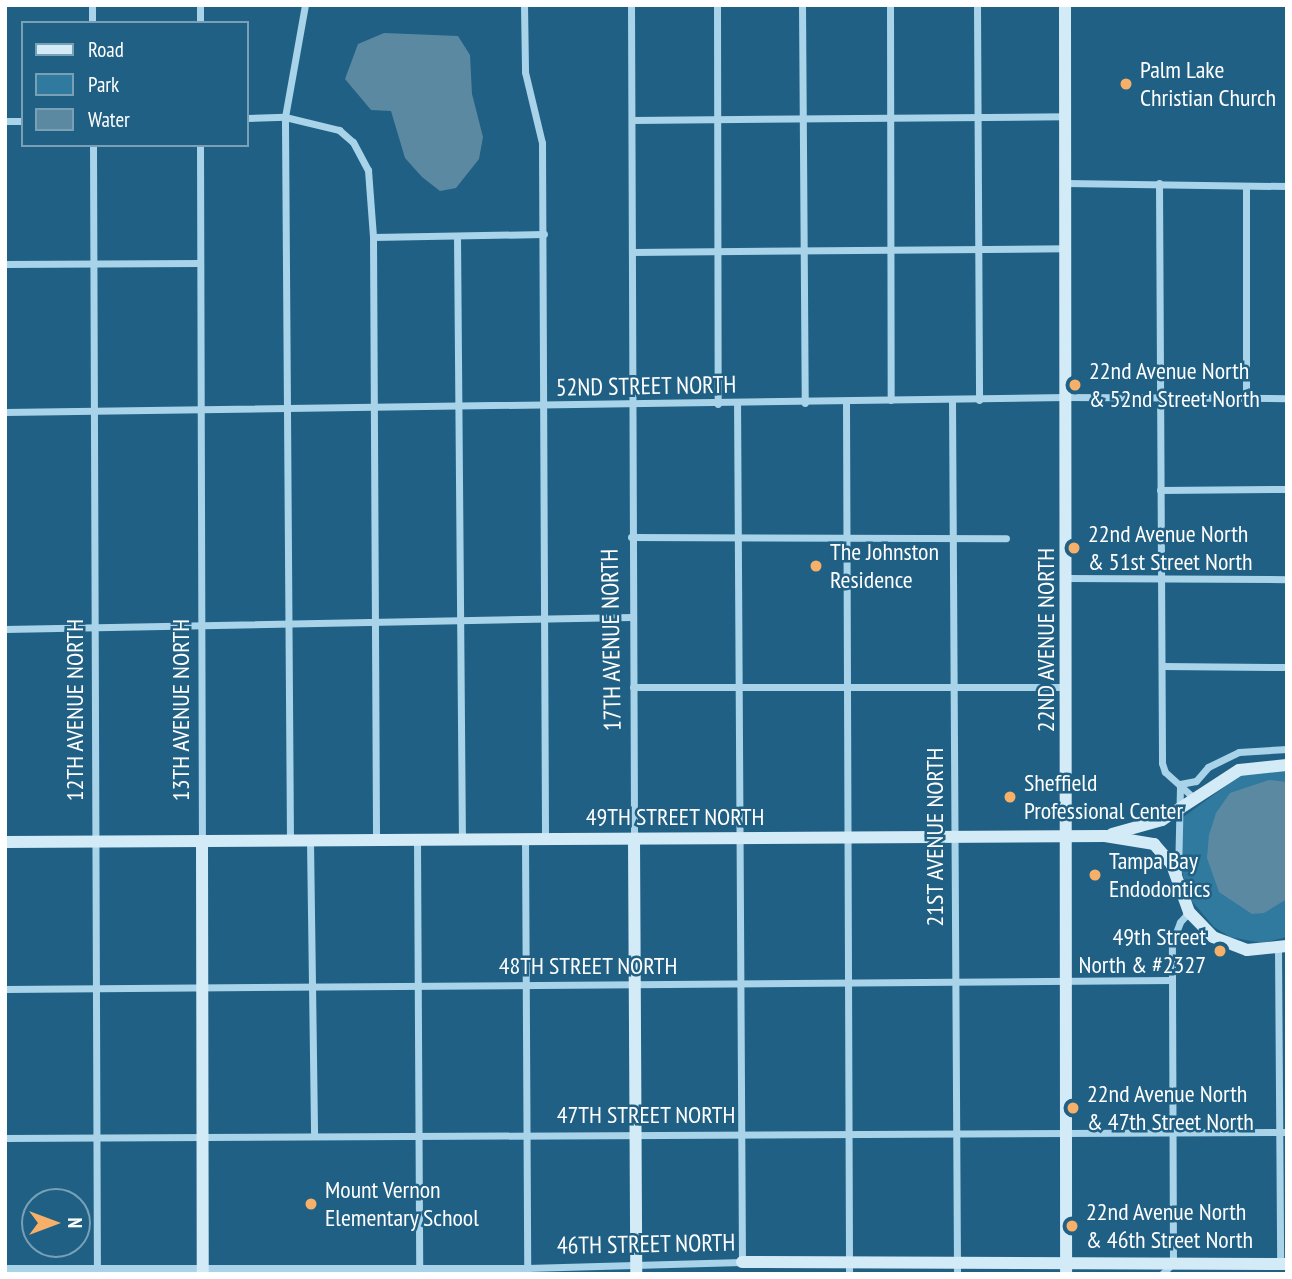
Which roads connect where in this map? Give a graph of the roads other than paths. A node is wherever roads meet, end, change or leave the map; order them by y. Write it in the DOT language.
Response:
graph roads {
  1 [pos="305,5"];
  2 [pos="524,5"];
  3 [pos="631,5"];
  4 [pos="717,5"];
  5 [pos="802,5"];
  6 [pos="890,5"];
  7 [pos="977,5"];
  8 [pos="1065,5"];
  9 [pos="1065,116"];
  10 [pos="285,117"];
  11 [pos="978,117"];
  12 [pos="248,118"];
  13 [pos="803,118"];
  14 [pos="890,118"];
  15 [pos="718,119"];
  16 [pos="632,120"];
  17 [pos="93,147"];
  18 [pos="200,147"];
  19 [pos="1065,183"];
  20 [pos="1159,183"];
  21 [pos="1246,186"];
  22 [pos="1287,186"];
  23 [pos="544,234"];
  24 [pos="457,236"];
  25 [pos="373,237"];
  26 [pos="1066,248"];
  27 [pos="978,249"];
  28 [pos="891,250"];
  29 [pos="718,251"];
  30 [pos="804,251"];
  31 [pos="632,252"];
  32 [pos="200,263"];
  33 [pos="5,264"];
  34 [pos="92,264"];
  35 [pos="1066,397"];
  36 [pos="1287,398"];
  37 [pos="952,399"];
  38 [pos="1159,399"];
  39 [pos="891,400"];
  40 [pos="979,400"];
  41 [pos="1246,400"];
  42 [pos="846,401"];
  43 [pos="805,403"];
  44 [pos="718,404"];
  45 [pos="737,404"];
  46 [pos="632,406"];
  47 [pos="373,407"];
  48 [pos="458,407"];
  49 [pos="544,407"];
  50 [pos="201,408"];
  51 [pos="288,408"];
  52 [pos="92,409"];
  53 [pos="5,412"];
  54 [pos="1287,489"];
  55 [pos="1160,490"];
  56 [pos="846,536"];
  57 [pos="631,537"];
  58 [pos="738,537"];
  59 [pos="953,537"];
  60 [pos="1006,538"];
  61 [pos="1067,578"];
  62 [pos="1162,579"];
  63 [pos="1287,579"];
  64 [pos="632,617"];
  65 [pos="545,619"];
  66 [pos="459,620"];
  67 [pos="376,622"];
  68 [pos="289,624"];
  69 [pos="201,625"];
  70 [pos="94,627"];
  71 [pos="5,629"];
  72 [pos="1162,666"];
  73 [pos="1287,667"];
  74 [pos="633,687"];
  75 [pos="1067,687"];
  76 [pos="738,688"];
  77 [pos="847,688"];
  78 [pos="954,688"];
  79 [pos="1287,749"];
  80 [pos="1287,765"];
  81 [pos="1180,784"];
  82 [pos="1195,800"];
  83 [pos="1179,809"];
  84 [pos="954,836"];
  85 [pos="1067,836"];
  86 [pos="1105,836"];
  87 [pos="847,837"];
  88 [pos="739,838"];
  89 [pos="525,839"];
  90 [pos="545,839"];
  91 [pos="634,839"];
  92 [pos="376,840"];
  93 [pos="417,840"];
  94 [pos="462,840"];
  95 [pos="202,841"];
  96 [pos="290,841"];
  97 [pos="310,841"];
  98 [pos="5,842"];
  99 [pos="94,842"];
  100 [pos="1178,882"];
  101 [pos="1189,912"];
  102 [pos="1282,947"];
  103 [pos="1171,980"];
  104 [pos="848,984"];
  105 [pos="955,984"];
  106 [pos="1068,984"];
  107 [pos="635,985"];
  108 [pos="740,985"];
  109 [pos="202,986"];
  110 [pos="310,986"];
  111 [pos="419,986"];
  112 [pos="526,986"];
  113 [pos="5,989"];
  114 [pos="95,989"];
  115 [pos="1065,1132"];
  116 [pos="1173,1132"];
  117 [pos="1283,1132"];
  118 [pos="849,1133"];
  119 [pos="956,1133"];
  120 [pos="635,1134"];
  121 [pos="741,1134"];
  122 [pos="419,1135"];
  123 [pos="529,1135"];
  124 [pos="314,1136"];
  125 [pos="95,1137"];
  126 [pos="203,1137"];
  127 [pos="5,1138"];
  128 [pos="741,1262"];
  129 [pos="1172,1263"];
  130 [pos="1283,1264"];
  131 [pos="5,1268"];
  132 [pos="636,1269"];
  133 [pos="849,1269"];
  134 [pos="957,1269"];
  135 [pos="1066,1269"];
  136 [pos="1242,1269"];
  137 [pos="97,1271"];
  138 [pos="203,1271"];
  139 [pos="311,1271"];
  140 [pos="419,1271"];
  141 [pos="527,1271"];
  142 [pos="1162,1274"];
  1 -- 10 [label="street"];
  2 -- 23 [label="street"];
  3 -- 16 [label="street, 17TH AVENUE NORTH"];
  4 -- 15 [label="street"];
  5 -- 13 [label="street"];
  6 -- 14 [label="street"];
  7 -- 11 [label="street"];
  8 -- 9 [label="main road, 22ND AVENUE NORTH"];
  9 -- 11 [label="street"];
  9 -- 19 [label="main road, 22ND AVENUE NORTH"];
  10 -- 12 [label="street"];
  10 -- 25 [label="street"];
  10 -- 51 [label="street"];
  11 -- 14 [label="street"];
  11 -- 27 [label="street"];
  13 -- 14 [label="street"];
  13 -- 15 [label="street"];
  13 -- 30 [label="street"];
  14 -- 28 [label="street"];
  15 -- 16 [label="street"];
  15 -- 29 [label="street"];
  16 -- 31 [label="street, 17TH AVENUE NORTH"];
  17 -- 34 [label="street, 12TH AVENUE NORTH"];
  18 -- 32 [label="street, 13TH AVENUE NORTH"];
  19 -- 20 [label="street"];
  19 -- 26 [label="main road, 22ND AVENUE NORTH"];
  20 -- 21 [label="street"];
  20 -- 38 [label="street"];
  21 -- 22 [label="street"];
  21 -- 41 [label="street"];
  23 -- 24 [label="street"];
  23 -- 49 [label="street"];
  24 -- 25 [label="street"];
  24 -- 48 [label="street"];
  25 -- 47 [label="street"];
  26 -- 27 [label="street"];
  26 -- 35 [label="main road, 22ND AVENUE NORTH"];
  27 -- 28 [label="street"];
  27 -- 40 [label="street"];
  28 -- 30 [label="street"];
  28 -- 39 [label="street"];
  29 -- 30 [label="street"];
  29 -- 31 [label="street"];
  29 -- 44 [label="street"];
  30 -- 43 [label="street"];
  31 -- 46 [label="street, 17TH AVENUE NORTH"];
  32 -- 34 [label="street"];
  32 -- 50 [label="street, 13TH AVENUE NORTH"];
  33 -- 34 [label="street"];
  34 -- 52 [label="street, 12TH AVENUE NORTH"];
  35 -- 38 [label="street, 52ND STREET NORTH"];
  35 -- 40 [label="street, 52ND STREET NORTH"];
  35 -- 61 [label="main road, 22ND AVENUE NORTH"];
  36 -- 41 [label="street, 52ND STREET NORTH"];
  37 -- 39 [label="street, 52ND STREET NORTH"];
  37 -- 40 [label="street, 52ND STREET NORTH"];
  37 -- 59 [label="street, 21ST AVENUE NORTH"];
  38 -- 41 [label="street, 52ND STREET NORTH"];
  38 -- 55 [label="street"];
  39 -- 42 [label="street, 52ND STREET NORTH"];
  42 -- 43 [label="street, 52ND STREET NORTH"];
  42 -- 56 [label="street"];
  43 -- 45 [label="street, 52ND STREET NORTH"];
  44 -- 45 [label="street, 52ND STREET NORTH"];
  44 -- 46 [label="street, 52ND STREET NORTH"];
  45 -- 58 [label="street"];
  46 -- 49 [label="street, 52ND STREET NORTH"];
  46 -- 57 [label="street, 17TH AVENUE NORTH"];
  47 -- 48 [label="street, 52ND STREET NORTH"];
  47 -- 51 [label="street, 52ND STREET NORTH"];
  47 -- 67 [label="street"];
  48 -- 49 [label="street, 52ND STREET NORTH"];
  48 -- 66 [label="street"];
  49 -- 65 [label="street"];
  50 -- 51 [label="street, 52ND STREET NORTH"];
  50 -- 52 [label="street, 52ND STREET NORTH"];
  50 -- 69 [label="street, 13TH AVENUE NORTH"];
  51 -- 68 [label="street"];
  52 -- 53 [label="street, 52ND STREET NORTH"];
  52 -- 70 [label="street, 12TH AVENUE NORTH"];
  54 -- 55 [label="street"];
  55 -- 62 [label="street"];
  56 -- 58 [label="street"];
  56 -- 59 [label="street"];
  56 -- 77 [label="street"];
  57 -- 58 [label="street"];
  57 -- 64 [label="street, 17TH AVENUE NORTH"];
  58 -- 76 [label="street"];
  59 -- 60 [label="street"];
  59 -- 78 [label="street, 21ST AVENUE NORTH"];
  61 -- 62 [label="street"];
  61 -- 75 [label="main road, 22ND AVENUE NORTH"];
  62 -- 63 [label="street"];
  62 -- 72 [label="street"];
  64 -- 65 [label="street"];
  64 -- 74 [label="street, 17TH AVENUE NORTH"];
  65 -- 66 [label="street"];
  65 -- 90 [label="street"];
  66 -- 67 [label="street"];
  66 -- 94 [label="street"];
  67 -- 68 [label="street"];
  67 -- 92 [label="street"];
  68 -- 69 [label="street"];
  68 -- 96 [label="street"];
  69 -- 70 [label="street"];
  69 -- 95 [label="street, 13TH AVENUE NORTH"];
  70 -- 71 [label="street"];
  70 -- 99 [label="street, 12TH AVENUE NORTH"];
  72 -- 73 [label="street"];
  72 -- 81 [label="street"];
  74 -- 76 [label="street"];
  74 -- 91 [label="street, 17TH AVENUE NORTH"];
  75 -- 78 [label="street"];
  75 -- 85 [label="main road, 22ND AVENUE NORTH"];
  76 -- 77 [label="street"];
  76 -- 88 [label="street"];
  77 -- 78 [label="street"];
  77 -- 87 [label="street"];
  78 -- 84 [label="street, 21ST AVENUE NORTH"];
  79 -- 81 [label="street"];
  80 -- 82 [label="main road"];
  81 -- 82 [label="street"];
  81 -- 83 [label="street"];
  82 -- 83 [label="main road"];
  83 -- 86 [label="main road"];
  83 -- 100 [label="street"];
  84 -- 85 [label="main road, 49TH STREET NORTH"];
  84 -- 87 [label="main road, 49TH STREET NORTH"];
  84 -- 105 [label="street, 21ST AVENUE NORTH"];
  85 -- 86 [label="main road, 49TH STREET NORTH"];
  85 -- 106 [label="main road, 22ND AVENUE NORTH"];
  86 -- 100 [label="main road, 49TH STREET NORTH"];
  87 -- 88 [label="main road, 49TH STREET NORTH"];
  87 -- 104 [label="street"];
  88 -- 91 [label="main road, 49TH STREET NORTH"];
  88 -- 108 [label="street"];
  89 -- 90 [label="main road, 49TH STREET NORTH"];
  89 -- 94 [label="main road, 49TH STREET NORTH"];
  89 -- 112 [label="street"];
  90 -- 91 [label="main road, 49TH STREET NORTH"];
  91 -- 107 [label="main road, 17TH AVENUE NORTH"];
  92 -- 93 [label="main road, 49TH STREET NORTH"];
  92 -- 97 [label="main road, 49TH STREET NORTH"];
  93 -- 94 [label="main road, 49TH STREET NORTH"];
  93 -- 111 [label="street"];
  95 -- 96 [label="main road, 49TH STREET NORTH"];
  95 -- 99 [label="main road, 49TH STREET NORTH"];
  95 -- 109 [label="main road, 13TH AVENUE NORTH"];
  96 -- 97 [label="main road, 49TH STREET NORTH"];
  97 -- 110 [label="street"];
  98 -- 99 [label="main road, 49TH STREET NORTH"];
  99 -- 114 [label="street, 12TH AVENUE NORTH"];
  100 -- 101 [label="main road, 49TH STREET NORTH"];
  101 -- 102 [label="main road, 49TH STREET NORTH"];
  101 -- 103 [label="street"];
  102 -- 117 [label="street"];
  103 -- 106 [label="street, 48TH STREET NORTH"];
  103 -- 116 [label="street"];
  104 -- 105 [label="street, 48TH STREET NORTH"];
  104 -- 108 [label="street, 48TH STREET NORTH"];
  104 -- 118 [label="street"];
  105 -- 106 [label="street, 48TH STREET NORTH"];
  105 -- 119 [label="street, 21ST AVENUE NORTH"];
  106 -- 115 [label="main road, 22ND AVENUE NORTH"];
  107 -- 108 [label="street, 48TH STREET NORTH"];
  107 -- 112 [label="street, 48TH STREET NORTH"];
  107 -- 120 [label="main road, 17TH AVENUE NORTH"];
  108 -- 121 [label="street"];
  109 -- 110 [label="street, 48TH STREET NORTH"];
  109 -- 114 [label="street, 48TH STREET NORTH"];
  109 -- 126 [label="main road, 13TH AVENUE NORTH"];
  110 -- 111 [label="street, 48TH STREET NORTH"];
  110 -- 124 [label="street"];
  111 -- 112 [label="street, 48TH STREET NORTH"];
  111 -- 122 [label="street"];
  112 -- 123 [label="street"];
  113 -- 114 [label="street, 48TH STREET NORTH"];
  114 -- 125 [label="street, 12TH AVENUE NORTH"];
  115 -- 116 [label="street, 47TH STREET NORTH"];
  115 -- 119 [label="street, 47TH STREET NORTH"];
  115 -- 135 [label="main road, 22ND AVENUE NORTH"];
  116 -- 117 [label="street, 47TH STREET NORTH"];
  116 -- 129 [label="street"];
  117 -- 130 [label="street"];
  118 -- 119 [label="street, 47TH STREET NORTH"];
  118 -- 121 [label="street, 47TH STREET NORTH"];
  118 -- 133 [label="street"];
  119 -- 134 [label="street, 21ST AVENUE NORTH"];
  120 -- 121 [label="street, 47TH STREET NORTH"];
  120 -- 123 [label="street, 47TH STREET NORTH"];
  120 -- 132 [label="main road, 17TH AVENUE NORTH"];
  121 -- 128 [label="street"];
  122 -- 123 [label="street, 47TH STREET NORTH"];
  122 -- 124 [label="street, 47TH STREET NORTH"];
  122 -- 140 [label="street"];
  123 -- 141 [label="street"];
  124 -- 126 [label="street, 47TH STREET NORTH"];
  125 -- 126 [label="street, 47TH STREET NORTH"];
  125 -- 127 [label="street, 47TH STREET NORTH"];
  125 -- 137 [label="street, 12TH AVENUE NORTH"];
  126 -- 138 [label="main road, 13TH AVENUE NORTH"];
  128 -- 132 [label="street, 46TH STREET NORTH"];
  128 -- 133 [label="main road, 46TH STREET NORTH"];
  129 -- 135 [label="main road, 46TH STREET NORTH"];
  129 -- 136 [label="main road, 46TH STREET NORTH"];
  129 -- 142 [label="street"];
  130 -- 136 [label="main road, 46TH STREET NORTH"];
  131 -- 137 [label="street, 46TH STREET NORTH"];
  132 -- 141 [label="street, 46TH STREET NORTH"];
  133 -- 134 [label="main road, 46TH STREET NORTH"];
  134 -- 135 [label="main road, 46TH STREET NORTH"];
  137 -- 138 [label="street, 46TH STREET NORTH"];
  138 -- 139 [label="street, 46TH STREET NORTH"];
  139 -- 140 [label="street, 46TH STREET NORTH"];
  140 -- 141 [label="street, 46TH STREET NORTH"];
}
